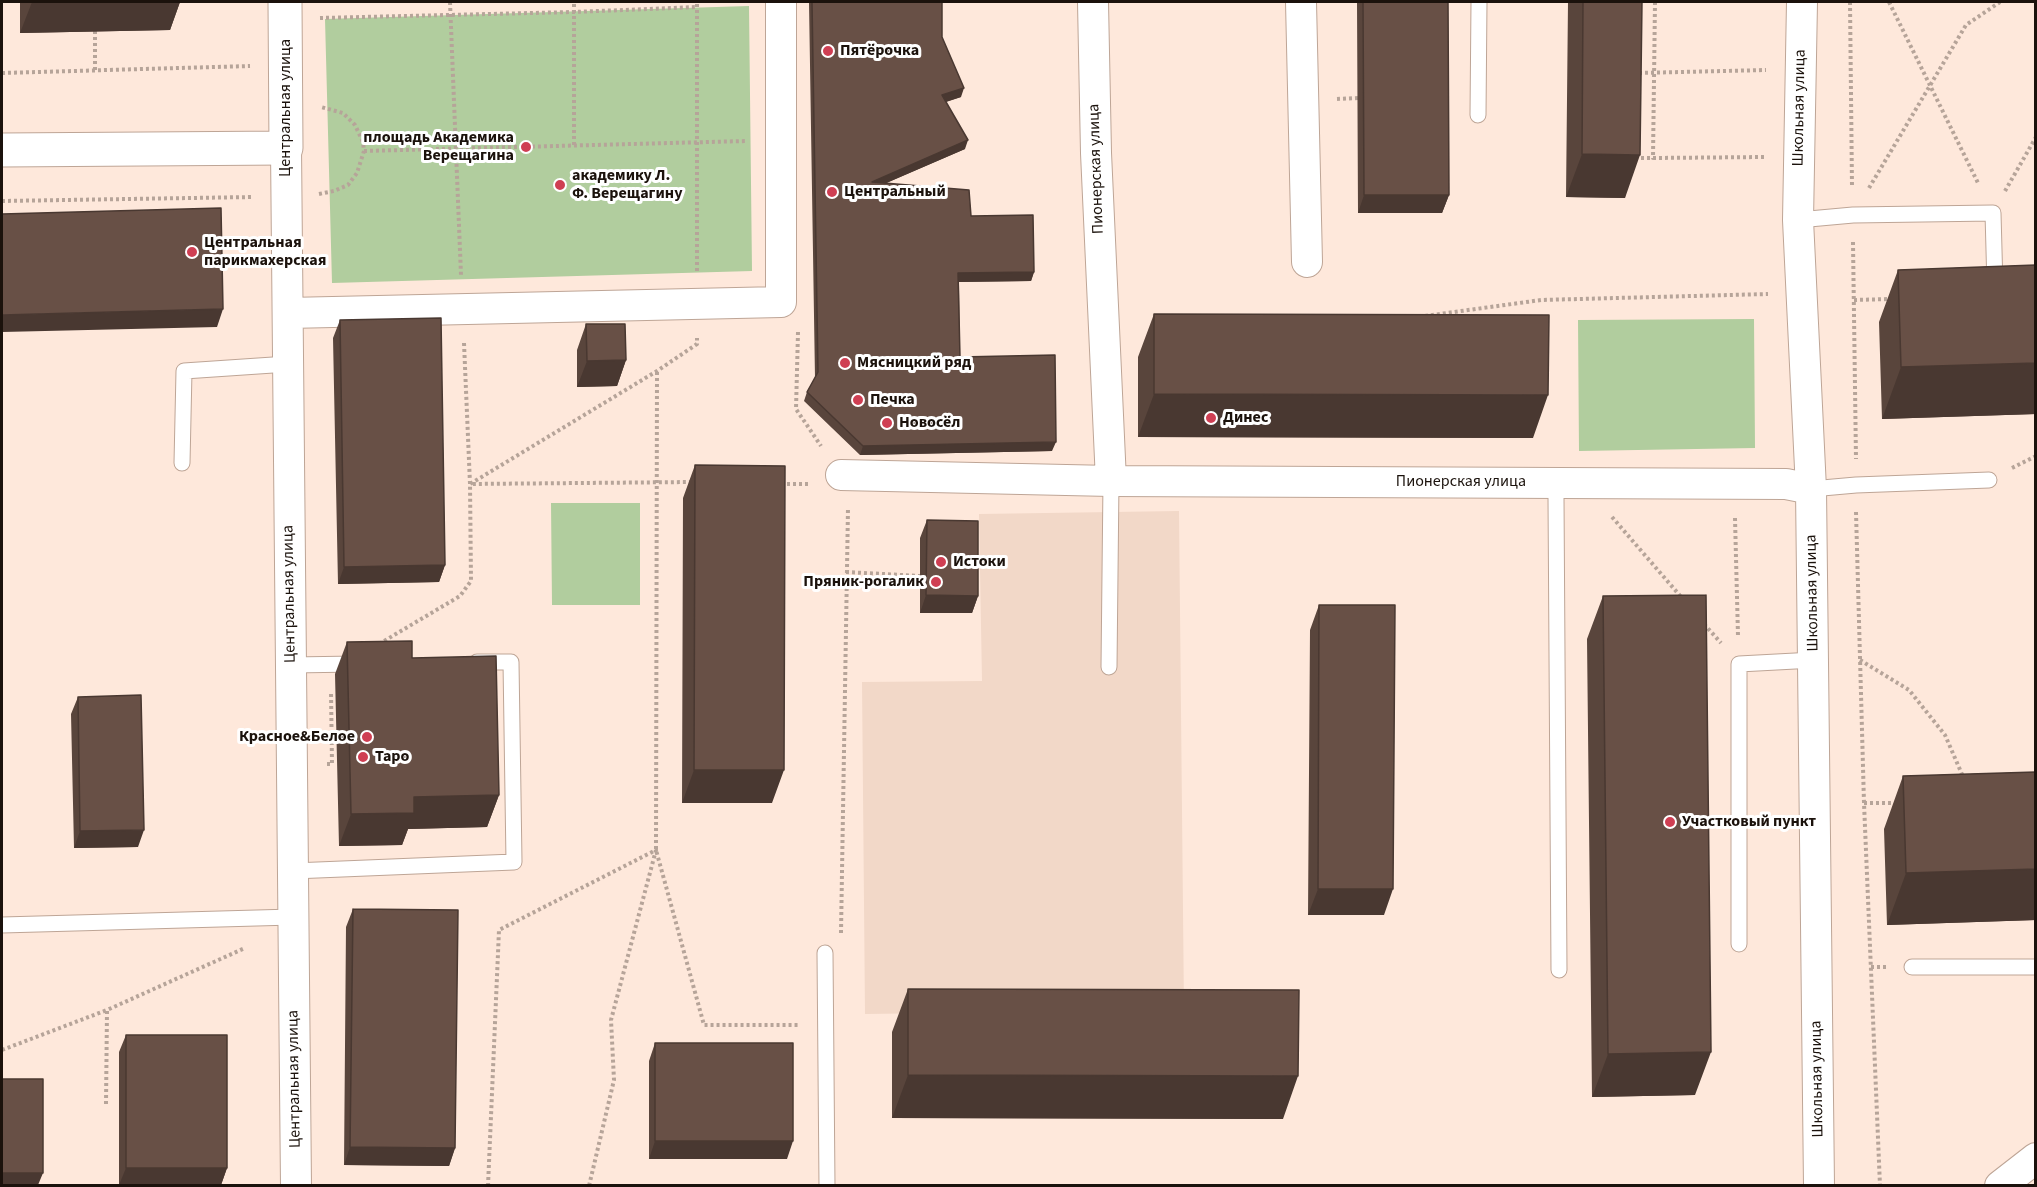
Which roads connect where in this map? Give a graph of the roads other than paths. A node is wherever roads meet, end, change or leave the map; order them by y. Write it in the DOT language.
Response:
graph roads {
  1 [pos="781,2"];
  2 [pos="1093,2"];
  3 [pos="1301,2"];
  4 [pos="1479,2"];
  5 [pos="1802,2"];
  6 [pos="298,10"];
  7 [pos="1478,115"];
  8 [pos="286,148"];
  9 [pos="2,150"];
  10 [pos="1798,220"];
  11 [pos="1307,262"];
  12 [pos="1995,296"];
  13 [pos="288,313"];
  14 [pos="288,364"];
  15 [pos="182,463"];
  16 [pos="844,480"];
  17 [pos="1989,480"];
  18 [pos="1111,481"];
  19 [pos="1558,483"];
  20 [pos="1811,489"];
  21 [pos="1814,660"];
  22 [pos="463,663"];
  23 [pos="367,664"];
  24 [pos="291,665"];
  25 [pos="1109,667"];
  26 [pos="293,871"];
  27 [pos="293,917"];
  28 [pos="2,925"];
  29 [pos="1739,944"];
  30 [pos="825,953"];
  31 [pos="1911,967"];
  32 [pos="2036,967"];
  33 [pos="1559,970"];
  34 [pos="2036,1158"];
  35 [pos="296,1185"];
  36 [pos="827,1185"];
  37 [pos="1819,1185"];
  38 [pos="2000,1185"];
  1 -- 13 [label="street"];
  2 -- 18 [label="street, Пионерская улица"];
  3 -- 11 [label="street"];
  4 -- 7 [label="lane"];
  5 -- 10 [label="street, Школьная улица"];
  6 -- 8 [label="main road, Центральная улица"];
  8 -- 9 [label="main road"];
  8 -- 13 [label="street, Центральная улица"];
  10 -- 12 [label="lane"];
  10 -- 20 [label="street, Школьная улица"];
  13 -- 14 [label="street, Центральная улица"];
  14 -- 15 [label="lane"];
  14 -- 24 [label="street, Центральная улица"];
  16 -- 18 [label="street, Пионерская улица"];
  17 -- 20 [label="lane"];
  18 -- 19 [label="street, Пионерская улица"];
  18 -- 25 [label="lane, Пионерская улица"];
  19 -- 20 [label="street, Пионерская улица"];
  19 -- 33 [label="lane"];
  20 -- 21 [label="street, Школьная улица"];
  21 -- 29 [label="lane"];
  21 -- 37 [label="street, Школьная улица"];
  22 -- 26 [label="lane"];
  23 -- 24 [label="lane"];
  24 -- 26 [label="street, Центральная улица"];
  26 -- 27 [label="street, Центральная улица"];
  27 -- 28 [label="lane"];
  27 -- 35 [label="street, Центральная улица"];
  30 -- 36 [label="lane"];
  31 -- 32 [label="lane"];
  34 -- 38 [label="street"];
}
